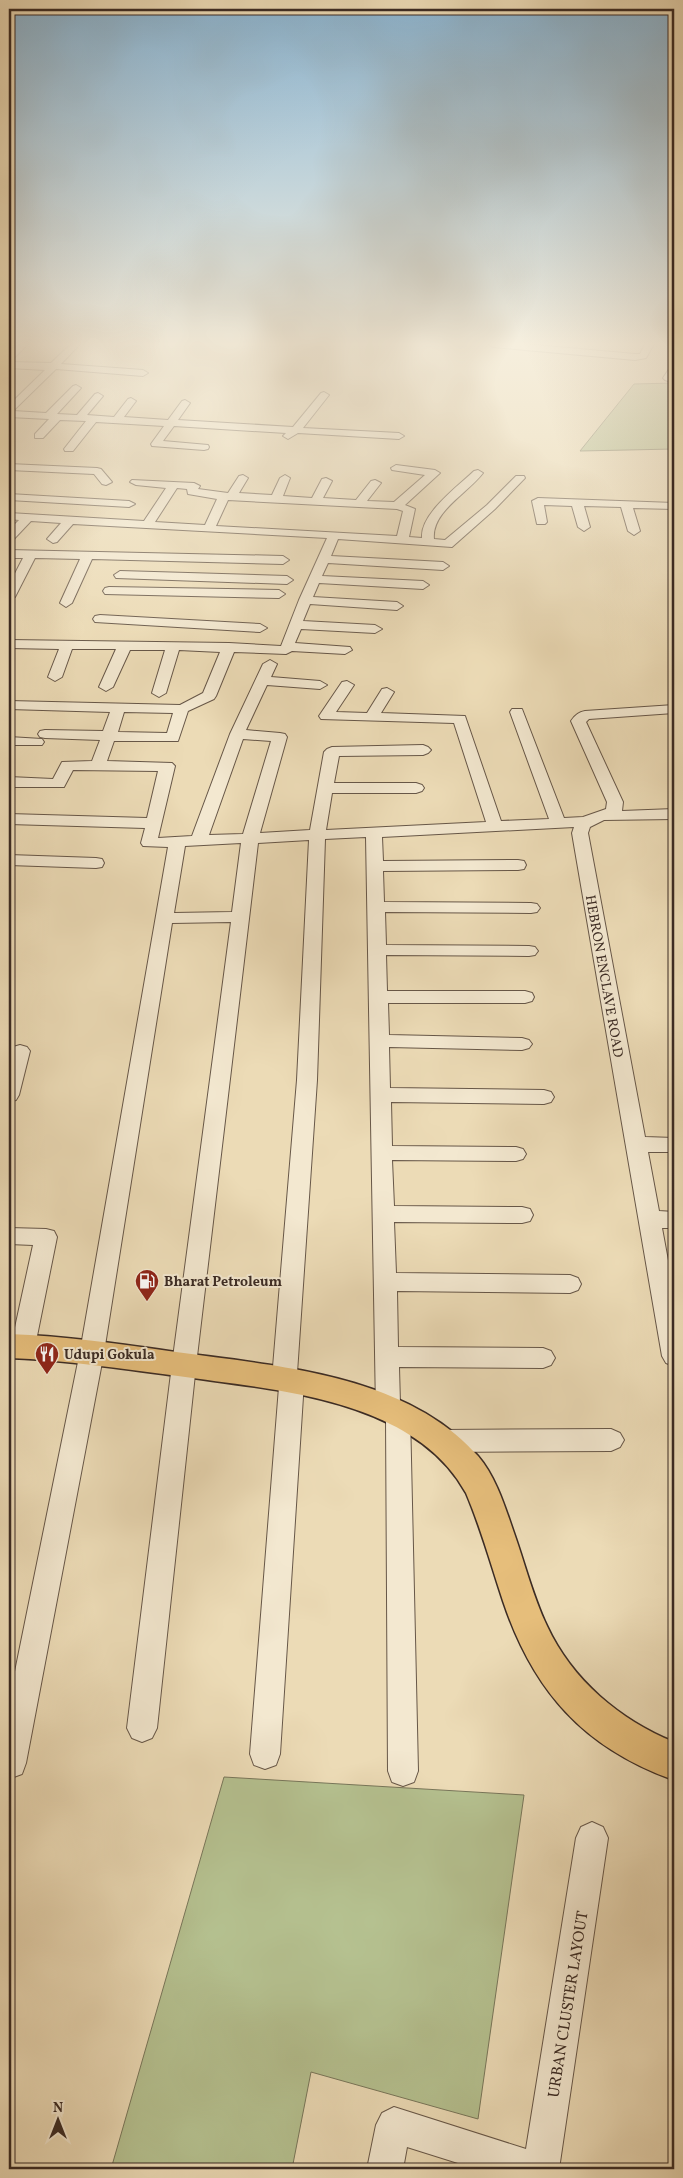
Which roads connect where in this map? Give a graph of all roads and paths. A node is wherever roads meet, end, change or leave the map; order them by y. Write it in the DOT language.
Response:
graph roads {
  1 [pos="71,446"];
  2 [pos="182,446"];
  3 [pos="204,447"];
  4 [pos="69,448"];
  5 [pos="9,467"];
  6 [pos="396,468"];
  7 [pos="478,473"];
  8 [pos="242,478"];
  9 [pos="285,478"];
  10 [pos="520,478"];
  11 [pos="326,481"];
  12 [pos="106,482"];
  13 [pos="136,482"];
  14 [pos="375,483"];
  15 [pos="170,484"];
  16 [pos="227,496"];
  17 [pos="9,497"];
  18 [pos="276,499"];
  19 [pos="316,501"];
  20 [pos="577,502"];
  21 [pos="129,504"];
  22 [pos="359,504"];
  23 [pos="626,504"];
  24 [pos="397,506"];
  25 [pos="674,506"];
  26 [pos="9,516"];
  27 [pos="28,517"];
  28 [pos="70,520"];
  29 [pos="541,522"];
  30 [pos="147,525"];
  31 [pos="584,527"];
  32 [pos="210,529"];
  33 [pos="634,531"];
  34 [pos="292,534"];
  35 [pos="334,535"];
  36 [pos="9,537"];
  37 [pos="53,539"];
  38 [pos="402,540"];
  39 [pos="428,542"];
  40 [pos="9,554"];
  41 [pos="31,555"];
  42 [pos="88,556"];
  43 [pos="214,558"];
  44 [pos="324,559"];
  45 [pos="443,566"];
  46 [pos="120,575"];
  47 [pos="204,578"];
  48 [pos="314,579"];
  49 [pos="287,580"];
  50 [pos="423,585"];
  51 [pos="110,595"];
  52 [pos="9,597"];
  53 [pos="276,600"];
  54 [pos="305,600"];
  55 [pos="197,602"];
  56 [pos="66,603"];
  57 [pos="397,606"];
  58 [pos="100,619"];
  59 [pos="190,624"];
  60 [pos="296,625"];
  61 [pos="260,628"];
  62 [pos="375,629"];
  63 [pos="68,645"];
  64 [pos="124,645"];
  65 [pos="173,646"];
  66 [pos="13,647"];
  67 [pos="229,647"];
  68 [pos="287,647"];
  69 [pos="345,650"];
  70 [pos="270,664"];
  71 [pos="55,677"];
  72 [pos="264,680"];
  73 [pos="320,685"];
  74 [pos="347,686"];
  75 [pos="106,687"];
  76 [pos="387,692"];
  77 [pos="159,693"];
  78 [pos="9,705"];
  79 [pos="119,707"];
  80 [pos="182,709"];
  81 [pos="674,709"];
  82 [pos="517,712"];
  83 [pos="371,717"];
  84 [pos="237,734"];
  85 [pos="108,736"];
  86 [pos="9,742"];
  87 [pos="423,750"];
  88 [pos="98,766"];
  89 [pos="9,782"];
  90 [pos="326,788"];
  91 [pos="416,788"];
  92 [pos="674,814"];
  93 [pos="606,816"];
  94 [pos="9,819"];
  95 [pos="586,822"];
  96 [pos="152,823"];
  97 [pos="558,823"];
  98 [pos="495,826"];
  99 [pos="374,832"];
  100 [pos="317,835"];
  101 [pos="250,838"];
  102 [pos="199,840"];
  103 [pos="177,842"];
  104 [pos="9,860"];
  105 [pos="96,863"];
  106 [pos="518,865"];
  107 [pos="375,866"];
  108 [pos="376,907"];
  109 [pos="531,908"];
  110 [pos="239,917"];
  111 [pos="164,918"];
  112 [pos="377,950"];
  113 [pos="530,951"];
  114 [pos="378,997"];
  115 [pos="525,997"];
  116 [pos="379,1041"];
  117 [pos="522,1044"];
  118 [pos="20,1051"];
  119 [pos="9,1094"];
  120 [pos="381,1095"];
  121 [pos="544,1097"];
  122 [pos="635,1144"];
  123 [pos="674,1145"];
  124 [pos="382,1153"];
  125 [pos="516,1154"];
  126 [pos="384,1214"];
  127 [pos="522,1215"];
  128 [pos="648,1219"];
  129 [pos="674,1220"];
  130 [pos="9,1236"];
  131 [pos="385,1282"];
  132 [pos="570,1284"];
  133 [pos="671,1321"];
  134 [pos="16,1346"];
  135 [pos="92,1352"];
  136 [pos="674,1356"];
  137 [pos="387,1357"];
  138 [pos="543,1358"];
  139 [pos="184,1365"];
  140 [pos="288,1380"];
  141 [pos="393,1412"];
  142 [pos="611,1440"];
  143 [pos="442,1441"];
  144 [pos="142,1728"];
  145 [pos="265,1754"];
  146 [pos="674,1761"];
  147 [pos="11,1763"];
  148 [pos="403,1771"];
  149 [pos="592,1838"];
  150 [pos="385,2169"];
  151 [pos="533,2169"];
  152 [pos="541,2169"];
  1 -- 4 [label="street"];
  2 -- 3 [label="street"];
  5 -- 12 [label="street"];
  6 -- 24 [label="street"];
  7 -- 39 [label="street"];
  8 -- 16 [label="street"];
  9 -- 18 [label="street"];
  10 -- 39 [label="street"];
  11 -- 19 [label="street"];
  13 -- 15 [label="street"];
  14 -- 22 [label="street"];
  15 -- 16 [label="street"];
  15 -- 30 [label="street"];
  16 -- 18 [label="street"];
  16 -- 32 [label="street"];
  17 -- 21 [label="street"];
  18 -- 19 [label="street"];
  19 -- 22 [label="street"];
  20 -- 23 [label="street"];
  20 -- 29 [label="street"];
  20 -- 31 [label="street"];
  22 -- 24 [label="street"];
  23 -- 25 [label="street"];
  23 -- 33 [label="street"];
  24 -- 38 [label="street"];
  26 -- 27 [label="street"];
  27 -- 28 [label="street"];
  27 -- 36 [label="street"];
  28 -- 30 [label="street"];
  28 -- 37 [label="street"];
  30 -- 32 [label="street"];
  32 -- 34 [label="street"];
  34 -- 35 [label="street"];
  34 -- 43 [label="street"];
  35 -- 38 [label="street"];
  35 -- 44 [label="street"];
  38 -- 39 [label="street"];
  40 -- 41 [label="street"];
  41 -- 42 [label="street"];
  41 -- 52 [label="street"];
  42 -- 43 [label="street"];
  42 -- 56 [label="street"];
  43 -- 47 [label="street"];
  44 -- 45 [label="street"];
  44 -- 48 [label="street"];
  46 -- 47 [label="street"];
  47 -- 49 [label="street"];
  47 -- 55 [label="street"];
  48 -- 50 [label="street"];
  48 -- 54 [label="street"];
  51 -- 55 [label="street"];
  53 -- 55 [label="street"];
  54 -- 57 [label="street"];
  54 -- 60 [label="street"];
  55 -- 59 [label="street"];
  58 -- 59 [label="street"];
  59 -- 61 [label="street"];
  60 -- 62 [label="street"];
  60 -- 68 [label="street"];
  63 -- 64 [label="street"];
  63 -- 66 [label="street"];
  63 -- 71 [label="street"];
  64 -- 65 [label="street"];
  64 -- 75 [label="street"];
  65 -- 67 [label="street"];
  65 -- 77 [label="street"];
  67 -- 68 [label="street"];
  67 -- 80 [label="street"];
  68 -- 69 [label="street"];
  70 -- 72 [label="street"];
  72 -- 73 [label="street"];
  72 -- 84 [label="street"];
  74 -- 83 [label="street"];
  76 -- 83 [label="street"];
  78 -- 79 [label="street"];
  79 -- 80 [label="street"];
  79 -- 85 [label="street"];
  80 -- 85 [label="street"];
  81 -- 93 [label="street"];
  82 -- 97 [label="street"];
  83 -- 98 [label="street"];
  84 -- 101 [label="street"];
  84 -- 102 [label="street"];
  85 -- 86 [label="street"];
  85 -- 88 [label="street"];
  87 -- 90 [label="street"];
  88 -- 89 [label="street"];
  88 -- 96 [label="street"];
  90 -- 91 [label="street"];
  90 -- 100 [label="street"];
  92 -- 93 [label="street"];
  93 -- 95 [label="street"];
  94 -- 96 [label="street"];
  95 -- 97 [label="street"];
  95 -- 122 [label="street, HEBRON ENCLAVE ROAD"];
  96 -- 103 [label="street"];
  97 -- 98 [label="street"];
  98 -- 99 [label="street"];
  99 -- 100 [label="street"];
  99 -- 107 [label="street"];
  100 -- 101 [label="street"];
  100 -- 140 [label="street"];
  101 -- 102 [label="street"];
  101 -- 110 [label="street"];
  102 -- 103 [label="street"];
  103 -- 111 [label="street"];
  104 -- 105 [label="street"];
  106 -- 107 [label="street"];
  107 -- 108 [label="street"];
  108 -- 109 [label="street"];
  108 -- 112 [label="street"];
  110 -- 111 [label="street"];
  110 -- 139 [label="street"];
  111 -- 135 [label="street"];
  112 -- 113 [label="street"];
  112 -- 114 [label="street"];
  114 -- 115 [label="street"];
  114 -- 116 [label="street"];
  116 -- 117 [label="street"];
  116 -- 120 [label="street"];
  118 -- 119 [label="street"];
  120 -- 121 [label="street"];
  120 -- 124 [label="street"];
  122 -- 123 [label="street"];
  122 -- 128 [label="street, HEBRON ENCLAVE ROAD"];
  124 -- 125 [label="street"];
  124 -- 126 [label="street"];
  126 -- 127 [label="street"];
  126 -- 131 [label="street"];
  128 -- 129 [label="street"];
  128 -- 133 [label="street, HEBRON ENCLAVE ROAD"];
  130 -- 134 [label="street"];
  131 -- 132 [label="street"];
  131 -- 137 [label="street"];
  133 -- 136 [label="street, HEBRON ENCLAVE ROAD"];
  134 -- 135 [label="main road"];
  135 -- 139 [label="main road"];
  135 -- 147 [label="street"];
  137 -- 138 [label="street"];
  137 -- 141 [label="street"];
  139 -- 140 [label="main road"];
  139 -- 144 [label="street"];
  140 -- 141 [label="main road"];
  140 -- 145 [label="street"];
  141 -- 143 [label="main road"];
  141 -- 148 [label="street"];
  142 -- 143 [label="street"];
  143 -- 146 [label="main road"];
  149 -- 152 [label="street, URBAN CLUSTER LAYOUT"];
  150 -- 151 [label="street"];
}
